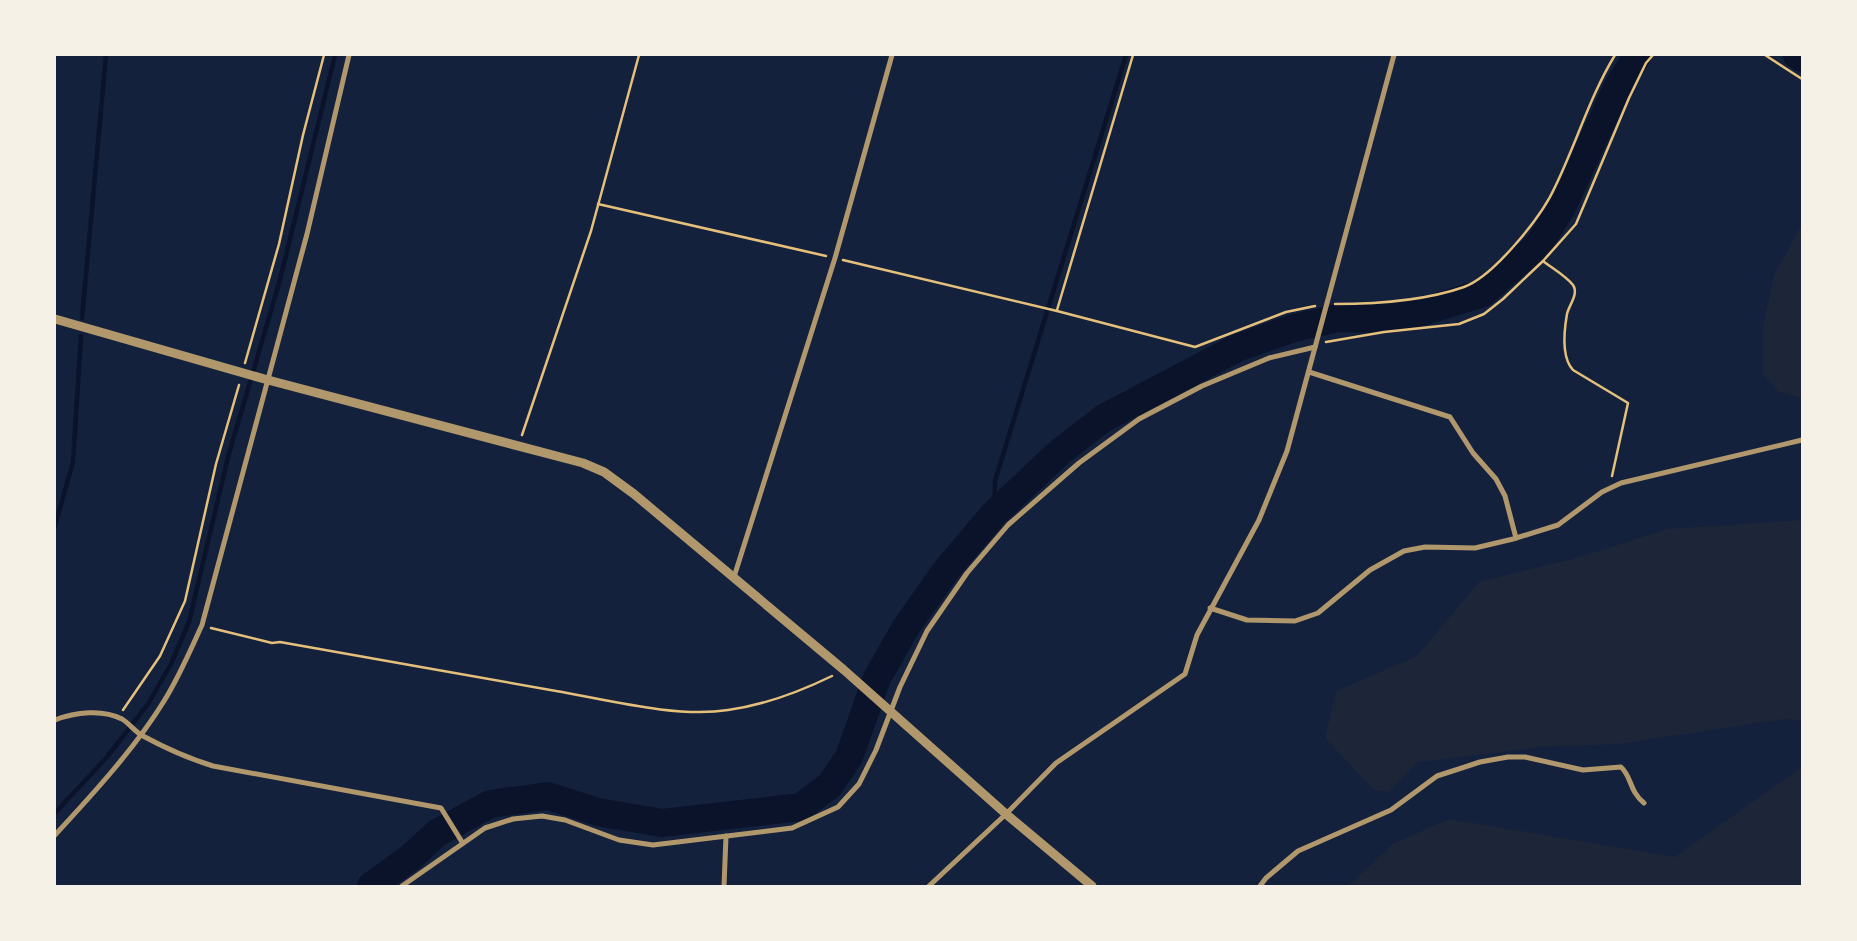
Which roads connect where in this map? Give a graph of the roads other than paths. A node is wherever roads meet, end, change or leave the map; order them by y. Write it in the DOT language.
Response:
graph roads {
  1 [pos="349,55"];
  2 [pos="892,55"];
  3 [pos="1394,55"];
  4 [pos="55,319"];
  5 [pos="1315,347"];
  6 [pos="1308,372"];
  7 [pos="268,380"];
  8 [pos="1802,440"];
  9 [pos="1516,538"];
  10 [pos="734,577"];
  11 [pos="1210,608"];
  12 [pos="888,710"];
  13 [pos="55,720"];
  14 [pos="140,734"];
  15 [pos="1644,803"];
  16 [pos="1006,814"];
  17 [pos="55,835"];
  18 [pos="726,836"];
  19 [pos="462,842"];
  20 [pos="402,886"];
  21 [pos="724,886"];
  22 [pos="929,886"];
  23 [pos="1092,886"];
  24 [pos="1260,886"];
  1 -- 7 [label="street"];
  2 -- 10 [label="street"];
  3 -- 5 [label="street"];
  4 -- 7 [label="street"];
  5 -- 6 [label="street"];
  5 -- 12 [label="street"];
  6 -- 9 [label="street"];
  6 -- 11 [label="street"];
  7 -- 10 [label="street"];
  7 -- 14 [label="street"];
  8 -- 9 [label="street"];
  9 -- 11 [label="street"];
  10 -- 12 [label="street"];
  11 -- 16 [label="street"];
  12 -- 16 [label="street"];
  12 -- 18 [label="street"];
  13 -- 14 [label="street"];
  14 -- 17 [label="street"];
  14 -- 19 [label="street"];
  15 -- 24 [label="street"];
  16 -- 22 [label="street"];
  16 -- 23 [label="street"];
  18 -- 19 [label="street"];
  18 -- 21 [label="street"];
  19 -- 20 [label="street"];
}
